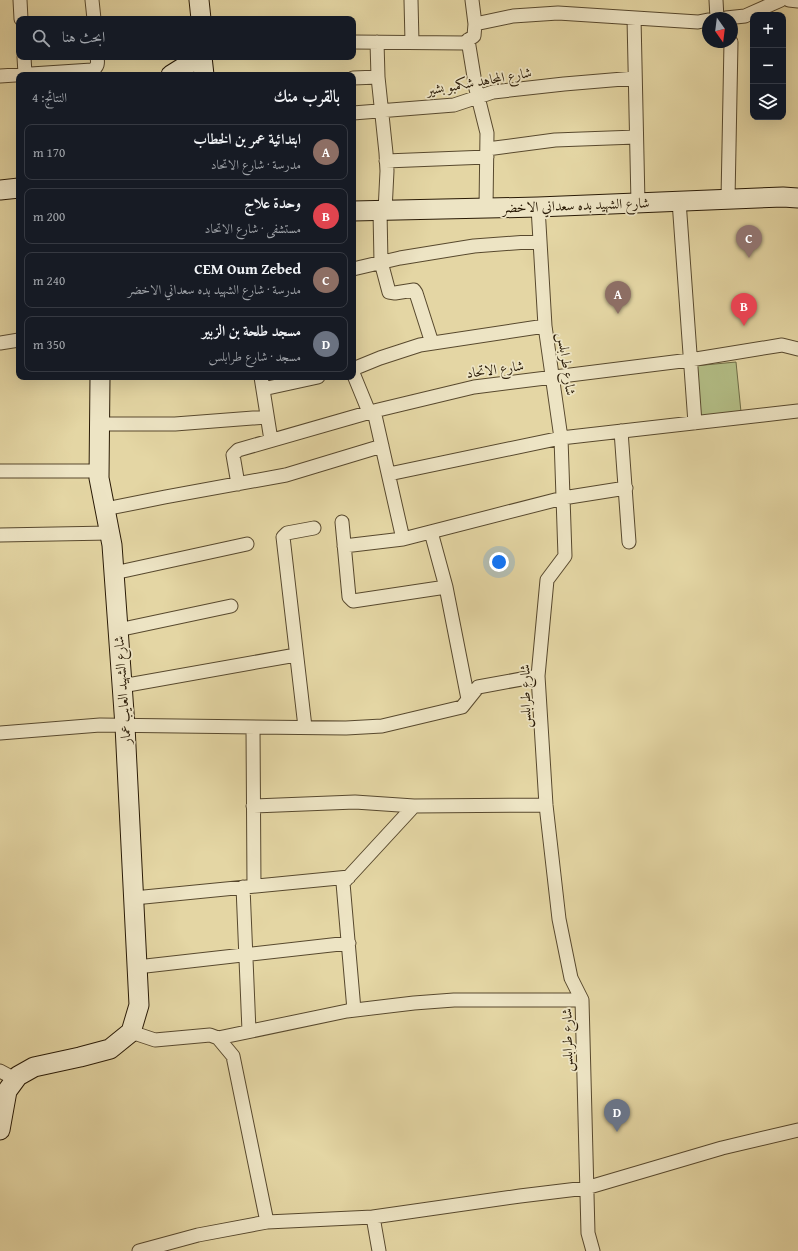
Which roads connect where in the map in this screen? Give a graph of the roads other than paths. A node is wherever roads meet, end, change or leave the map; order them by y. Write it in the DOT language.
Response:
graph roads {
  1 [pos="20,0"];
  2 [pos="92,0"];
  3 [pos="411,0"];
  4 [pos="472,0"];
  5 [pos="716,0"];
  6 [pos="781,0"];
  7 [pos="789,0"];
  8 [pos="798,2"];
  9 [pos="716,12"];
  10 [pos="21,16"];
  11 [pos="94,16"];
  12 [pos="738,17"];
  13 [pos="634,18"];
  14 [pos="702,21"];
  15 [pos="475,24"];
  16 [pos="468,40"];
  17 [pos="356,42"];
  18 [pos="377,42"];
  19 [pos="412,42"];
  20 [pos="731,48"];
  21 [pos="24,60"];
  22 [pos="97,60"];
  23 [pos="191,60"];
  24 [pos="202,60"];
  25 [pos="25,72"];
  26 [pos="58,72"];
  27 [pos="176,72"];
  28 [pos="204,72"];
  29 [pos="16,75"];
  30 [pos="0,76"];
  31 [pos="378,77"];
  32 [pos="356,78"];
  33 [pos="635,78"];
  34 [pos="478,97"];
  35 [pos="382,110"];
  36 [pos="356,113"];
  37 [pos="636,137"];
  38 [pos="487,153"];
  39 [pos="386,161"];
  40 [pos="16,188"];
  41 [pos="0,190"];
  42 [pos="798,198"];
  43 [pos="728,199"];
  44 [pos="679,201"];
  45 [pos="638,203"];
  46 [pos="538,207"];
  47 [pos="486,208"];
  48 [pos="383,211"];
  49 [pos="356,212"];
  50 [pos="540,241"];
  51 [pos="381,262"];
  52 [pos="356,268"];
  53 [pos="546,326"];
  54 [pos="16,340"];
  55 [pos="0,343"];
  56 [pos="432,343"];
  57 [pos="797,349"];
  58 [pos="690,360"];
  59 [pos="798,362"];
  60 [pos="356,368"];
  61 [pos="554,377"];
  62 [pos="356,379"];
  63 [pos="100,380"];
  64 [pos="290,380"];
  65 [pos="262,383"];
  66 [pos="798,410"];
  67 [pos="371,411"];
  68 [pos="268,417"];
  69 [pos="695,423"];
  70 [pos="100,424"];
  71 [pos="621,431"];
  72 [pos="561,438"];
  73 [pos="271,440"];
  74 [pos="382,446"];
  75 [pos="0,471"];
  76 [pos="99,471"];
  77 [pos="389,474"];
  78 [pos="238,484"];
  79 [pos="626,488"];
  80 [pos="563,498"];
  81 [pos="105,509"];
  82 [pos="342,522"];
  83 [pos="314,528"];
  84 [pos="431,532"];
  85 [pos="110,533"];
  86 [pos="0,535"];
  87 [pos="403,539"];
  88 [pos="629,542"];
  89 [pos="247,544"];
  90 [pos="344,546"];
  91 [pos="114,573"];
  92 [pos="446,587"];
  93 [pos="231,606"];
  94 [pos="118,630"];
  95 [pos="296,655"];
  96 [pos="538,676"];
  97 [pos="122,686"];
  98 [pos="468,699"];
  99 [pos="125,726"];
  100 [pos="253,727"];
  101 [pos="305,728"];
  102 [pos="0,733"];
  103 [pos="546,805"];
  104 [pos="253,806"];
  105 [pos="414,806"];
  106 [pos="349,877"];
  107 [pos="249,886"];
  108 [pos="134,898"];
  109 [pos="349,943"];
  110 [pos="246,955"];
  111 [pos="137,967"];
  112 [pos="582,1000"];
  113 [pos="354,1010"];
  114 [pos="131,1032"];
  115 [pos="249,1032"];
  116 [pos="218,1038"];
  117 [pos="8,1075"];
  118 [pos="0,1130"];
  119 [pos="798,1130"];
  120 [pos="586,1188"];
  121 [pos="373,1217"];
  122 [pos="266,1222"];
  123 [pos="139,1251"];
  124 [pos="379,1251"];
  125 [pos="592,1251"];
  1 -- 10 [label="street"];
  2 -- 11 [label="street"];
  3 -- 19 [label="street"];
  4 -- 15 [label="street"];
  5 -- 9 [label="street"];
  6 -- 12 [label="street"];
  7 -- 8 [label="street"];
  13 -- 14 [label="street"];
  13 -- 15 [label="street"];
  13 -- 33 [label="street"];
  15 -- 16 [label="street"];
  16 -- 19 [label="street"];
  16 -- 34 [label="street"];
  17 -- 18 [label="street"];
  18 -- 19 [label="street"];
  18 -- 31 [label="street"];
  20 -- 43 [label="street"];
  21 -- 25 [label="street"];
  22 -- 26 [label="street"];
  23 -- 27 [label="street"];
  24 -- 28 [label="street"];
  29 -- 30 [label="street"];
  31 -- 32 [label="street"];
  31 -- 35 [label="street"];
  33 -- 34 [label="street, شارع المجاهد شكمبو بشير"];
  33 -- 37 [label="street"];
  34 -- 35 [label="street, شارع المجاهد شكمبو بشير"];
  34 -- 38 [label="street"];
  35 -- 36 [label="street, شارع المجاهد شكمبو بشير"];
  35 -- 39 [label="street"];
  37 -- 38 [label="street"];
  37 -- 45 [label="street"];
  38 -- 39 [label="street"];
  38 -- 47 [label="street"];
  39 -- 48 [label="street"];
  40 -- 41 [label="street"];
  42 -- 43 [label="street, شارع الشهيد بده سعداني الاخضر"];
  43 -- 44 [label="street, شارع الشهيد بده سعداني الاخضر"];
  44 -- 45 [label="street, شارع الشهيد بده سعداني الاخضر"];
  44 -- 58 [label="street"];
  45 -- 46 [label="street, شارع الشهيد بده سعداني الاخضر"];
  46 -- 47 [label="street, شارع الشهيد بده سعداني الاخضر"];
  46 -- 50 [label="street, شارع طرابلس"];
  47 -- 48 [label="street, شارع الشهيد بده سعداني الاخضر"];
  48 -- 49 [label="street, شارع الشهيد بده سعداني الاخضر"];
  48 -- 51 [label="street"];
  50 -- 51 [label="street"];
  50 -- 53 [label="street, شارع طرابلس"];
  51 -- 52 [label="street"];
  51 -- 56 [label="street"];
  53 -- 56 [label="street"];
  53 -- 61 [label="street, شارع طرابلس"];
  54 -- 55 [label="street"];
  56 -- 60 [label="street"];
  57 -- 58 [label="street, شارع الاتحاد"];
  57 -- 59 [label="street"];
  58 -- 61 [label="street, شارع الاتحاد"];
  58 -- 69 [label="street"];
  61 -- 67 [label="street, شارع الاتحاد"];
  61 -- 72 [label="street, شارع طرابلس"];
  62 -- 67 [label="street"];
  63 -- 70 [label="street, شارع الشهيد العايب عمار"];
  64 -- 65 [label="street"];
  65 -- 68 [label="street"];
  66 -- 69 [label="street"];
  67 -- 73 [label="street, شارع الاتحاد"];
  67 -- 74 [label="street"];
  68 -- 70 [label="street"];
  68 -- 73 [label="street"];
  69 -- 71 [label="street"];
  70 -- 76 [label="street, شارع الشهيد العايب عمار"];
  71 -- 72 [label="street"];
  71 -- 79 [label="street"];
  72 -- 77 [label="street"];
  72 -- 80 [label="street, شارع طرابلس"];
  73 -- 78 [label="street, شارع الاتحاد"];
  74 -- 77 [label="street"];
  74 -- 78 [label="street"];
  75 -- 76 [label="street"];
  76 -- 81 [label="street, شارع الشهيد العايب عمار"];
  77 -- 87 [label="street"];
  78 -- 81 [label="street"];
  79 -- 80 [label="street"];
  79 -- 88 [label="street"];
  80 -- 84 [label="street"];
  80 -- 96 [label="street, شارع طرابلس"];
  81 -- 85 [label="street, شارع الشهيد العايب عمار"];
  82 -- 90 [label="street"];
  83 -- 95 [label="street"];
  84 -- 87 [label="street"];
  84 -- 92 [label="street"];
  85 -- 86 [label="street"];
  85 -- 91 [label="street, شارع الشهيد العايب عمار"];
  87 -- 90 [label="street"];
  89 -- 91 [label="street"];
  90 -- 92 [label="street"];
  91 -- 94 [label="street, شارع الشهيد العايب عمار"];
  92 -- 98 [label="street"];
  93 -- 94 [label="street"];
  94 -- 97 [label="street, شارع الشهيد العايب عمار"];
  95 -- 97 [label="street"];
  95 -- 101 [label="street"];
  96 -- 98 [label="street"];
  96 -- 103 [label="street, شارع طرابلس"];
  97 -- 99 [label="street, شارع الشهيد العايب عمار"];
  98 -- 101 [label="street"];
  99 -- 100 [label="street"];
  99 -- 102 [label="street"];
  99 -- 108 [label="street, شارع الشهيد العايب عمار"];
  100 -- 101 [label="street"];
  100 -- 104 [label="street"];
  103 -- 105 [label="street"];
  103 -- 112 [label="street, شارع طرابلس"];
  104 -- 105 [label="street"];
  104 -- 107 [label="street"];
  105 -- 106 [label="street"];
  106 -- 107 [label="street"];
  106 -- 109 [label="street"];
  107 -- 108 [label="street"];
  107 -- 110 [label="street"];
  108 -- 111 [label="street, شارع الشهيد العايب عمار"];
  109 -- 110 [label="street"];
  109 -- 113 [label="street"];
  110 -- 111 [label="street"];
  110 -- 115 [label="street"];
  111 -- 114 [label="street, شارع الشهيد العايب عمار"];
  112 -- 113 [label="street"];
  112 -- 120 [label="street, شارع طرابلس"];
  113 -- 115 [label="street"];
  114 -- 116 [label="street"];
  114 -- 117 [label="street"];
  115 -- 116 [label="street"];
  116 -- 122 [label="street"];
  117 -- 118 [label="street"];
  119 -- 120 [label="street"];
  120 -- 121 [label="street"];
  120 -- 125 [label="street, شارع طرابلس"];
  121 -- 122 [label="street"];
  121 -- 124 [label="street"];
  122 -- 123 [label="street"];
}
